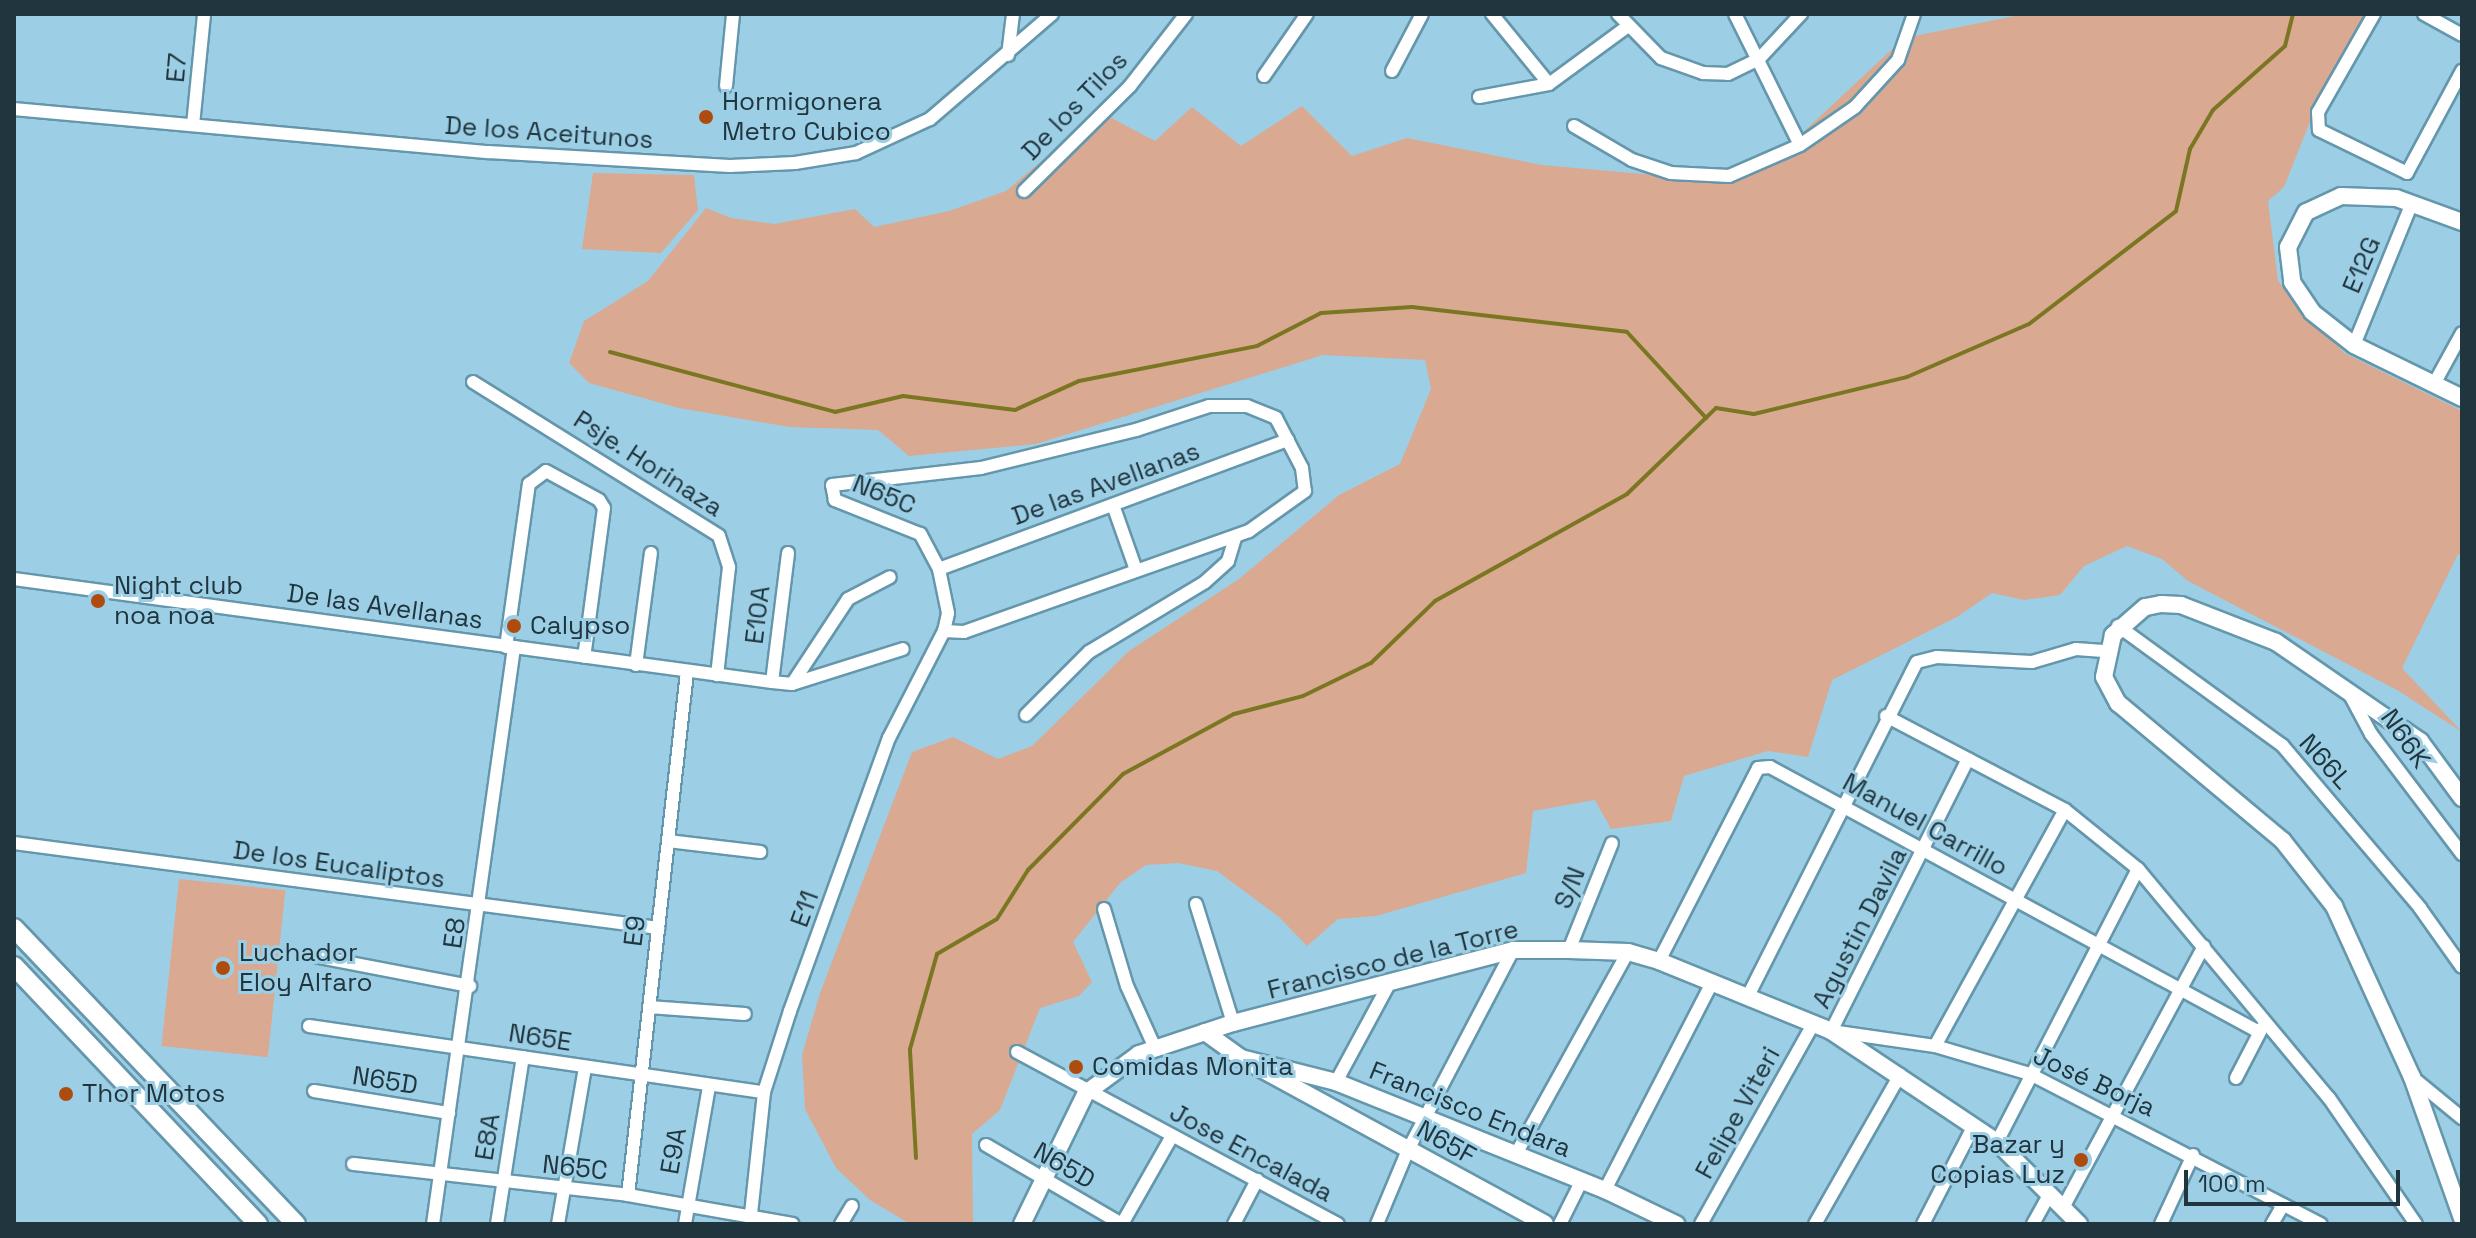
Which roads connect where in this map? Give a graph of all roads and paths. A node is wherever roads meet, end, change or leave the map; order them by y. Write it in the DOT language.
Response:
graph roads {
  1 [pos="204,14"];
  2 [pos="733,14"];
  3 [pos="1013,14"];
  4 [pos="1186,14"];
  5 [pos="1307,14"];
  6 [pos="1422,14"];
  7 [pos="1492,14"];
  8 [pos="1618,14"];
  9 [pos="1735,14"];
  10 [pos="1801,14"];
  11 [pos="1914,14"];
  12 [pos="2374,14"];
  13 [pos="2424,14"];
  14 [pos="1047,18"];
  15 [pos="1627,27"];
  16 [pos="2462,35"];
  17 [pos="1008,55"];
  18 [pos="1759,59"];
  19 [pos="1392,71"];
  20 [pos="2462,71"];
  21 [pos="1264,76"];
  22 [pos="1549,84"];
  23 [pos="726,86"];
  24 [pos="1479,97"];
  25 [pos="14,109"];
  26 [pos="193,125"];
  27 [pos="1574,126"];
  28 [pos="1800,145"];
  29 [pos="1024,191"];
  30 [pos="2412,203"];
  31 [pos="2462,222"];
  32 [pos="2462,333"];
  33 [pos="2354,345"];
  34 [pos="473,382"];
  35 [pos="2434,384"];
  36 [pos="2462,398"];
  37 [pos="1288,440"];
  38 [pos="1113,505"];
  39 [pos="1235,538"];
  40 [pos="651,553"];
  41 [pos="788,553"];
  42 [pos="939,569"];
  43 [pos="1136,570"];
  44 [pos="890,577"];
  45 [pos="14,579"];
  46 [pos="2118,626"];
  47 [pos="944,631"];
  48 [pos="510,647"];
  49 [pos="903,649"];
  50 [pos="2107,651"];
  51 [pos="584,657"];
  52 [pos="636,665"];
  53 [pos="687,672"];
  54 [pos="717,675"];
  55 [pos="772,682"];
  56 [pos="792,684"];
  57 [pos="2344,684"];
  58 [pos="1026,715"];
  59 [pos="1886,716"];
  60 [pos="1968,759"];
  61 [pos="2462,798"];
  62 [pos="1842,806"];
  63 [pos="2065,810"];
  64 [pos="668,841"];
  65 [pos="14,843"];
  66 [pos="1612,843"];
  67 [pos="1925,850"];
  68 [pos="760,852"];
  69 [pos="2462,854"];
  70 [pos="2138,869"];
  71 [pos="2015,901"];
  72 [pos="1196,904"];
  73 [pos="481,907"];
  74 [pos="1104,909"];
  75 [pos="14,928"];
  76 [pos="658,928"];
  77 [pos="2097,945"];
  78 [pos="2204,946"];
  79 [pos="1513,950"];
  80 [pos="1569,950"];
  81 [pos="1628,952"];
  82 [pos="319,957"];
  83 [pos="1659,961"];
  84 [pos="14,966"];
  85 [pos="2462,967"];
  86 [pos="1713,981"];
  87 [pos="1389,984"];
  88 [pos="470,986"];
  89 [pos="2184,993"];
  90 [pos="1748,996"];
  91 [pos="649,1007"];
  92 [pos="745,1014"];
  93 [pos="1233,1023"];
  94 [pos="1814,1023"];
  95 [pos="309,1026"];
  96 [pos="2263,1026"];
  97 [pos="1831,1031"];
  98 [pos="1205,1032"];
  99 [pos="1935,1046"];
  100 [pos="1155,1048"];
  101 [pos="459,1049"];
  102 [pos="1017,1052"];
  103 [pos="523,1057"];
  104 [pos="1241,1058"];
  105 [pos="585,1068"];
  106 [pos="2030,1074"];
  107 [pos="1900,1075"];
  108 [pos="641,1076"];
  109 [pos="2412,1077"];
  110 [pos="2236,1078"];
  111 [pos="1336,1082"];
  112 [pos="709,1086"];
  113 [pos="314,1091"];
  114 [pos="764,1092"];
  115 [pos="1086,1093"];
  116 [pos="449,1113"];
  117 [pos="2116,1115"];
  118 [pos="2462,1118"];
  119 [pos="1423,1120"];
  120 [pos="1973,1127"];
  121 [pos="1172,1136"];
  122 [pos="1997,1142"];
  123 [pos="986,1145"];
  124 [pos="1408,1150"];
  125 [pos="1516,1154"];
  126 [pos="2193,1155"];
  127 [pos="353,1164"];
  128 [pos="440,1177"];
  129 [pos="1257,1180"];
  130 [pos="1582,1180"];
  131 [pos="1045,1182"];
  132 [pos="502,1183"];
  133 [pos="563,1189"];
  134 [pos="1605,1190"];
  135 [pos="628,1195"];
  136 [pos="2049,1195"];
  137 [pos="2283,1205"];
  138 [pos="687,1206"];
  139 [pos="852,1206"];
  140 [pos="2064,1206"];
  141 [pos="751,1214"];
  142 [pos="2462,1218"];
  143 [pos="258,1224"];
  144 [pos="296,1224"];
  145 [pos="433,1224"];
  146 [pos="497,1224"];
  147 [pos="558,1224"];
  148 [pos="685,1224"];
  149 [pos="792,1224"];
  150 [pos="841,1224"];
  151 [pos="1022,1224"];
  152 [pos="1122,1224"];
  153 [pos="1234,1224"];
  154 [pos="1338,1224"];
  155 [pos="1377,1224"];
  156 [pos="1545,1224"];
  157 [pos="1560,1224"];
  158 [pos="1676,1224"];
  159 [pos="1701,1224"];
  160 [pos="1815,1224"];
  161 [pos="1923,1224"];
  162 [pos="2033,1224"];
  163 [pos="2079,1224"];
  164 [pos="2161,1224"];
  165 [pos="2272,1224"];
  166 [pos="2321,1224"];
  167 [pos="2416,1224"];
  1 -- 26 [label="street, E7"];
  2 -- 23 [label="street"];
  3 -- 17 [label="street"];
  4 -- 29 [label="street, De los Tilos"];
  5 -- 21 [label="street"];
  6 -- 19 [label="street"];
  7 -- 22 [label="street"];
  8 -- 15 [label="street"];
  9 -- 18 [label="street"];
  10 -- 18 [label="street"];
  11 -- 28 [label="street"];
  12 -- 20 [label="street"];
  13 -- 16 [label="street"];
  14 -- 17 [label="street, De los Aceitunos"];
  15 -- 18 [label="street"];
  15 -- 22 [label="street"];
  17 -- 26 [label="street, De los Aceitunos"];
  18 -- 28 [label="street"];
  22 -- 24 [label="street"];
  25 -- 26 [label="street, De los Aceitunos"];
  27 -- 28 [label="street"];
  30 -- 31 [label="street"];
  30 -- 33 [label="street, E12G"];
  30 -- 33 [label="street"];
  32 -- 35 [label="street"];
  33 -- 35 [label="street"];
  34 -- 54 [label="street, Psje. Horinaza"];
  35 -- 36 [label="street"];
  37 -- 38 [label="street, De las Avellanas"];
  37 -- 39 [label="street"];
  37 -- 42 [label="street, N65C"];
  38 -- 42 [label="street, De las Avellanas"];
  38 -- 43 [label="street"];
  39 -- 43 [label="street"];
  39 -- 58 [label="street"];
  40 -- 52 [label="street"];
  41 -- 55 [label="street, E10A"];
  42 -- 47 [label="street, N65C"];
  43 -- 47 [label="street"];
  44 -- 56 [label="street"];
  45 -- 48 [label="street, De las Avellanas"];
  46 -- 50 [label="street"];
  46 -- 57 [label="street"];
  46 -- 85 [label="street, N66L"];
  47 -- 114 [label="street, E11"];
  48 -- 51 [label="street, De las Avellanas"];
  48 -- 51 [label="street, E8"];
  48 -- 73 [label="street, E8"];
  49 -- 56 [label="street"];
  50 -- 59 [label="street"];
  50 -- 109 [label="street"];
  51 -- 52 [label="street, De las Avellanas"];
  52 -- 53 [label="street, De las Avellanas"];
  53 -- 54 [label="street, De las Avellanas"];
  53 -- 64 [label="street, E9"];
  54 -- 55 [label="street, De las Avellanas"];
  55 -- 56 [label="street, De las Avellanas"];
  57 -- 61 [label="street"];
  57 -- 69 [label="street, N66K"];
  59 -- 60 [label="street"];
  59 -- 62 [label="street"];
  60 -- 63 [label="street"];
  60 -- 67 [label="street, Agustin Davila"];
  62 -- 67 [label="street, Manuel Carrillo"];
  62 -- 83 [label="street, Manuel Carrillo"];
  62 -- 90 [label="street"];
  63 -- 70 [label="street"];
  63 -- 71 [label="street"];
  64 -- 68 [label="street"];
  64 -- 76 [label="street, E9"];
  65 -- 73 [label="street, De los Eucaliptos"];
  66 -- 80 [label="street, S/N"];
  67 -- 71 [label="street, Manuel Carrillo"];
  67 -- 97 [label="street, Agustin Davila"];
  70 -- 77 [label="street"];
  70 -- 78 [label="street"];
  71 -- 77 [label="street, Manuel Carrillo"];
  71 -- 99 [label="street"];
  72 -- 93 [label="street"];
  73 -- 76 [label="street, De los Eucaliptos"];
  73 -- 88 [label="street, E8"];
  74 -- 100 [label="street"];
  75 -- 144 [label="main road"];
  76 -- 91 [label="street, E9"];
  77 -- 89 [label="street, Manuel Carrillo"];
  77 -- 106 [label="street"];
  78 -- 89 [label="street"];
  78 -- 96 [label="street"];
  79 -- 80 [label="street, Francisco de la Torre"];
  79 -- 87 [label="street, Francisco de la Torre"];
  79 -- 119 [label="street"];
  80 -- 81 [label="street, Francisco de la Torre"];
  81 -- 83 [label="street, Francisco de la Torre"];
  81 -- 125 [label="street"];
  82 -- 88 [label="street"];
  83 -- 86 [label="street, Francisco de la Torre"];
  84 -- 143 [label="main road"];
  86 -- 90 [label="street, Francisco de la Torre"];
  86 -- 134 [label="street"];
  87 -- 93 [label="street, Francisco de la Torre"];
  87 -- 111 [label="street"];
  88 -- 101 [label="street, E8"];
  89 -- 96 [label="street, Manuel Carrillo"];
  89 -- 117 [label="street"];
  90 -- 94 [label="street, Francisco de la Torre"];
  91 -- 92 [label="street"];
  91 -- 108 [label="street, E9"];
  93 -- 98 [label="street, Francisco de la Torre"];
  94 -- 97 [label="street, Francisco de la Torre"];
  94 -- 159 [label="street, Felipe Viteri"];
  95 -- 101 [label="street, N65E"];
  96 -- 110 [label="street"];
  96 -- 167 [label="street, Manuel Carrillo"];
  97 -- 99 [label="street, José Borja"];
  97 -- 107 [label="street, Francisco de la Torre"];
  98 -- 100 [label="street, Francisco de la Torre"];
  98 -- 104 [label="street"];
  99 -- 106 [label="street, José Borja"];
  100 -- 115 [label="street, Francisco de la Torre"];
  101 -- 103 [label="street, N65E"];
  101 -- 116 [label="street, E8"];
  102 -- 115 [label="street, Jose Encalada"];
  103 -- 105 [label="street, N65E"];
  103 -- 132 [label="street, E8A"];
  104 -- 111 [label="street, Francisco Endara"];
  104 -- 124 [label="street, N65F"];
  105 -- 108 [label="street, N65E"];
  105 -- 133 [label="street"];
  106 -- 117 [label="street, José Borja"];
  106 -- 122 [label="street"];
  107 -- 120 [label="street, Francisco de la Torre"];
  107 -- 160 [label="street"];
  108 -- 112 [label="street, N65E"];
  108 -- 135 [label="street, E9"];
  109 -- 118 [label="street"];
  109 -- 142 [label="street"];
  111 -- 119 [label="street, Francisco Endara"];
  112 -- 114 [label="street, N65E"];
  112 -- 138 [label="street, E9A"];
  113 -- 116 [label="street, N65D"];
  114 -- 141 [label="street, E11"];
  115 -- 121 [label="street, Jose Encalada"];
  115 -- 131 [label="street, Francisco de la Torre"];
  116 -- 128 [label="street, E8"];
  117 -- 126 [label="street, José Borja"];
  117 -- 140 [label="street"];
  119 -- 124 [label="street"];
  119 -- 125 [label="street, Francisco Endara"];
  120 -- 122 [label="street, Francisco de la Torre"];
  120 -- 161 [label="street"];
  121 -- 129 [label="street, Jose Encalada"];
  121 -- 152 [label="street"];
  122 -- 136 [label="street, Francisco de la Torre"];
  123 -- 131 [label="street, N65D"];
  124 -- 155 [label="street"];
  124 -- 156 [label="street, N65F"];
  125 -- 130 [label="street, Francisco Endara"];
  126 -- 137 [label="street, José Borja"];
  126 -- 164 [label="street"];
  127 -- 128 [label="street, N65C"];
  128 -- 132 [label="street, N65C"];
  128 -- 145 [label="street, E8"];
  129 -- 153 [label="street"];
  129 -- 154 [label="street, Jose Encalada"];
  130 -- 134 [label="street, Francisco Endara"];
  130 -- 157 [label="street"];
  131 -- 151 [label="street, Francisco de la Torre"];
  131 -- 152 [label="street, N65D"];
  132 -- 133 [label="street, N65C"];
  132 -- 146 [label="street, E8A"];
  133 -- 135 [label="street, N65C"];
  133 -- 147 [label="street"];
  134 -- 158 [label="street, Francisco Endara"];
  135 -- 138 [label="street, N65C"];
  136 -- 140 [label="street, Francisco de la Torre"];
  136 -- 162 [label="street"];
  137 -- 165 [label="street"];
  137 -- 166 [label="street, José Borja"];
  138 -- 141 [label="street, N65C"];
  138 -- 148 [label="street, E9A"];
  139 -- 150 [label="street"];
  140 -- 163 [label="street, Francisco de la Torre"];
  141 -- 149 [label="street, N65C"];
}
